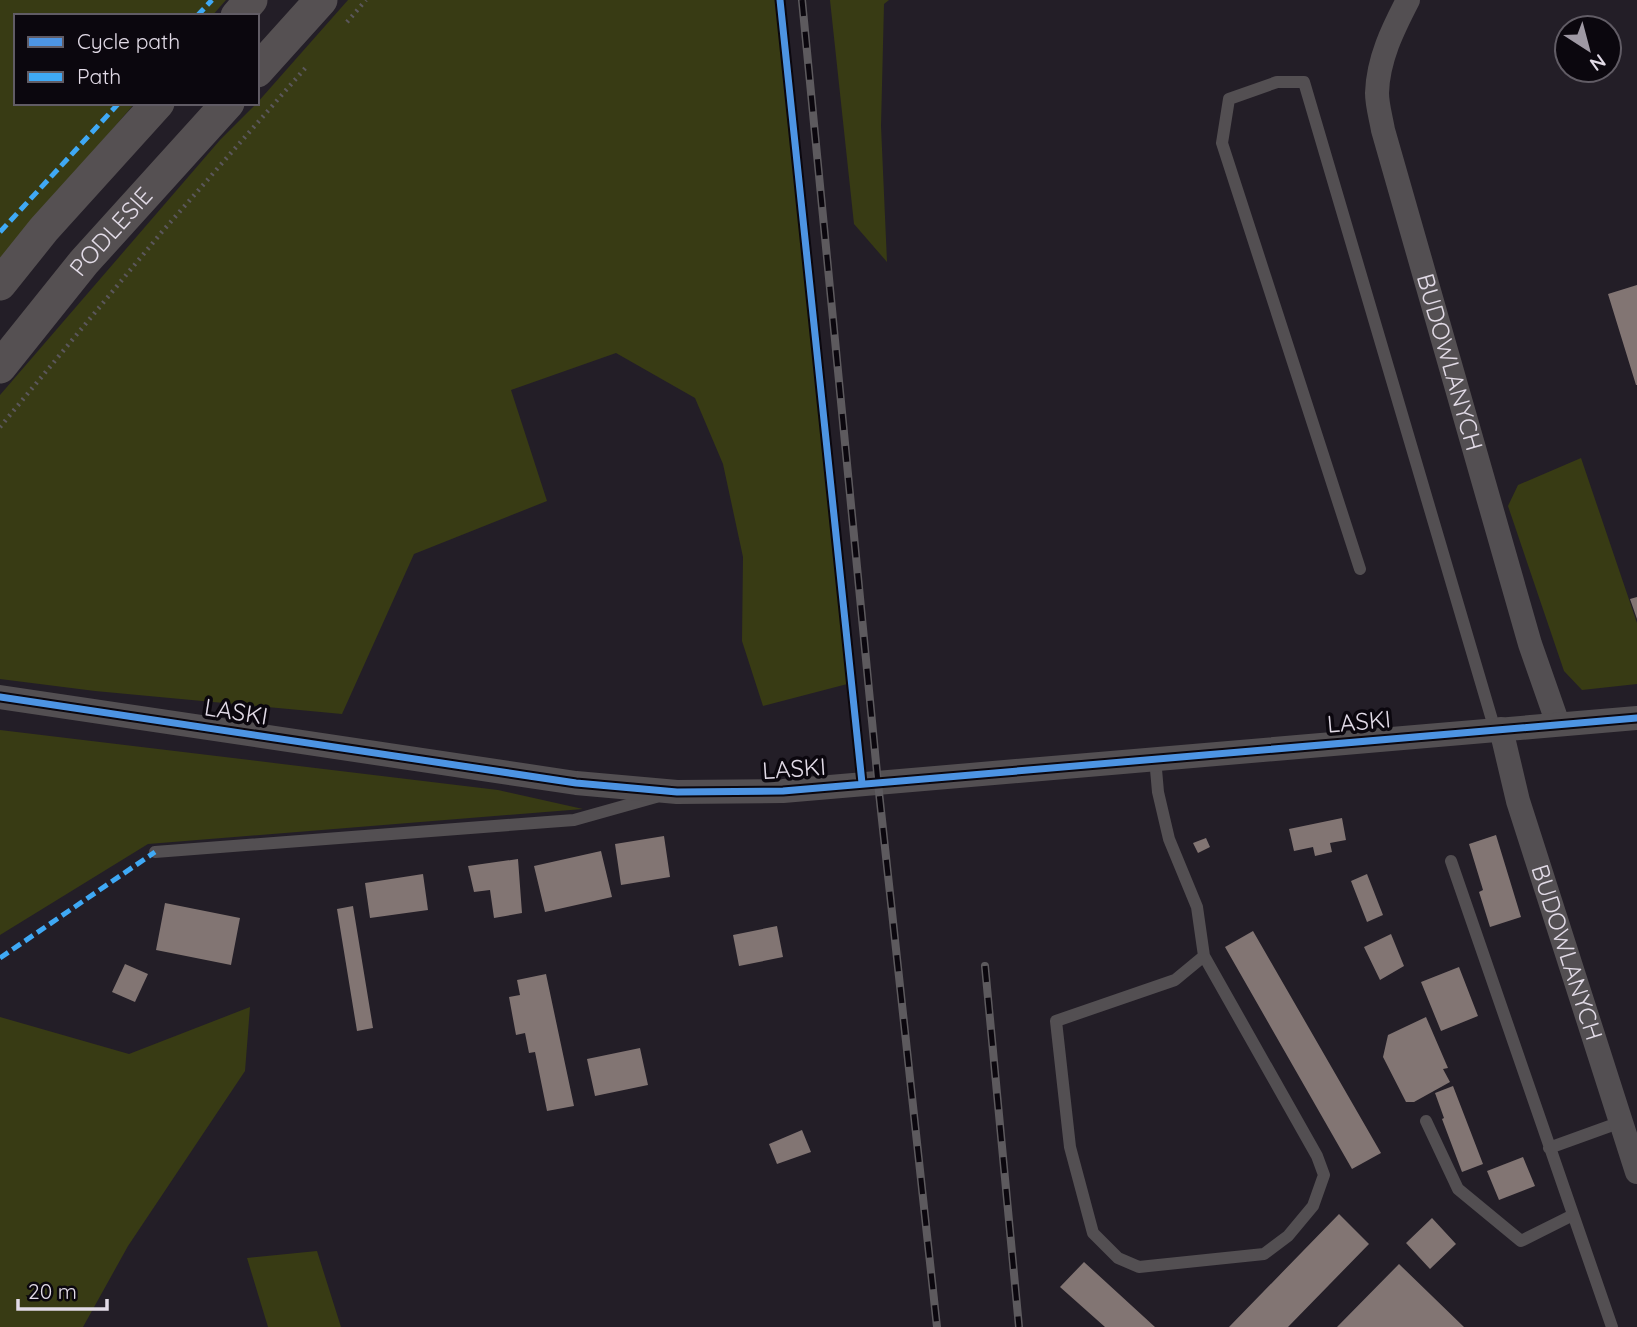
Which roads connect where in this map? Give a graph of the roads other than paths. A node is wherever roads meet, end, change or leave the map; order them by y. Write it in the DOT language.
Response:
graph roads {
  1 [pos="251,0"];
  2 [pos="321,0"];
  3 [pos="1408,0"];
  4 [pos="239,14"];
  5 [pos="259,69"];
  6 [pos="156,105"];
  7 [pos="226,105"];
  8 [pos="0,284"];
  9 [pos="0,366"];
  10 [pos="1360,569"];
  11 [pos="0,696"];
  12 [pos="1637,718"];
  13 [pos="1558,724"];
  14 [pos="1498,729"];
  15 [pos="1155,758"];
  16 [pos="677,792"];
  17 [pos="155,852"];
  18 [pos="1451,861"];
  19 [pos="1205,956"];
  20 [pos="1426,1121"];
  21 [pos="1621,1122"];
  22 [pos="1549,1148"];
  23 [pos="1637,1172"];
  24 [pos="1573,1215"];
  25 [pos="1612,1327"];
  1 -- 4 [label="street"];
  2 -- 5 [label="street"];
  3 -- 13 [label="street, BUDOWLANYCH"];
  6 -- 8 [label="street, PODLESIE"];
  7 -- 9 [label="street, PODLESIE"];
  10 -- 14 [label="lane"];
  11 -- 16 [label="street, LASKI"];
  12 -- 13 [label="street, LASKI"];
  13 -- 14 [label="street, LASKI"];
  14 -- 15 [label="street, LASKI"];
  14 -- 21 [label="street, BUDOWLANYCH"];
  15 -- 16 [label="street, LASKI"];
  15 -- 19 [label="lane"];
  16 -- 17 [label="lane"];
  18 -- 22 [label="lane"];
  19 -- 19 [label="lane"];
  20 -- 24 [label="lane"];
  21 -- 22 [label="lane"];
  21 -- 23 [label="street, BUDOWLANYCH"];
  22 -- 24 [label="lane"];
  24 -- 25 [label="lane"];
}
